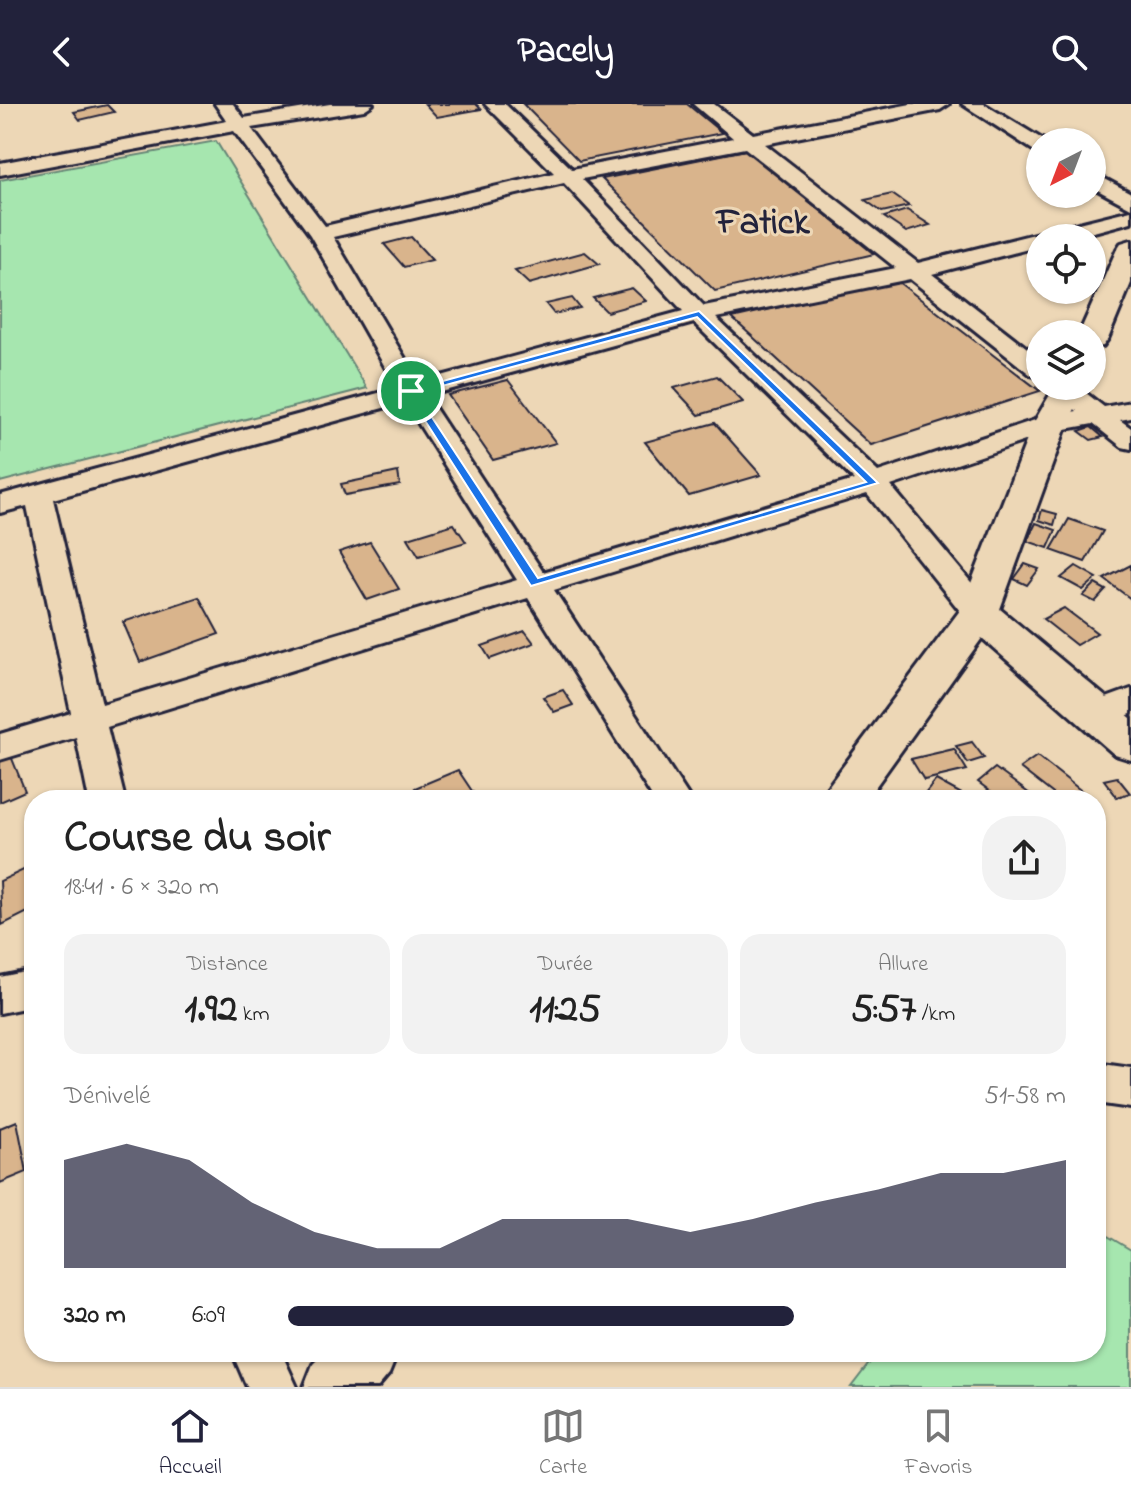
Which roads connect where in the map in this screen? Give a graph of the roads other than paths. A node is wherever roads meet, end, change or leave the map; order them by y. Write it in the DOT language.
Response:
graph roads {
  1 [pos="364,104"];
  2 [pos="494,104"];
  3 [pos="702,104"];
  4 [pos="940,104"];
  5 [pos="971,104"];
  6 [pos="232,114"];
  7 [pos="1026,137"];
  8 [pos="751,141"];
  9 [pos="0,169"];
  10 [pos="568,176"];
  11 [pos="1106,187"];
  12 [pos="1131,202"];
  13 [pos="1131,216"];
  14 [pos="1100,224"];
  15 [pos="320,234"];
  16 [pos="1026,243"];
  17 [pos="1131,249"];
  18 [pos="915,271"];
  19 [pos="699,314"];
  20 [pos="1100,320"];
  21 [pos="1026,365"];
  22 [pos="411,391"];
  23 [pos="1042,400"];
  24 [pos="1055,400"];
  25 [pos="1072,400"];
  26 [pos="1072,400"];
  27 [pos="1131,410"];
  28 [pos="1101,417"];
  29 [pos="1131,441"];
  30 [pos="873,483"];
  31 [pos="38,494"];
  32 [pos="0,504"];
  33 [pos="535,583"];
  34 [pos="979,613"];
  35 [pos="1115,708"];
  36 [pos="88,720"];
  37 [pos="1131,743"];
  38 [pos="0,747"];
  39 [pos="105,790"];
  40 [pos="667,790"];
  41 [pos="848,790"];
  42 [pos="24,990"];
  43 [pos="0,995"];
  44 [pos="1106,1084"];
  45 [pos="1131,1088"];
  46 [pos="261,1362"];
  47 [pos="358,1362"];
  48 [pos="272,1387"];
  49 [pos="336,1387"];
  1 -- 6 [label="street"];
  2 -- 10 [label="street"];
  3 -- 8 [label="street"];
  4 -- 8 [label="street"];
  5 -- 7 [label="street"];
  6 -- 9 [label="street"];
  6 -- 15 [label="street"];
  8 -- 10 [label="street"];
  8 -- 18 [label="street"];
  10 -- 15 [label="street"];
  10 -- 19 [label="street"];
  11 -- 12 [label="street"];
  13 -- 14 [label="street"];
  15 -- 22 [label="street"];
  16 -- 18 [label="street"];
  17 -- 20 [label="street"];
  18 -- 19 [label="street"];
  18 -- 21 [label="street"];
  19 -- 22 [label="street"];
  19 -- 30 [label="street"];
  22 -- 31 [label="street"];
  22 -- 33 [label="street"];
  23 -- 30 [label="street"];
  24 -- 34 [label="street"];
  25 -- 28 [label="street"];
  26 -- 28 [label="street"];
  27 -- 28 [label="street"];
  28 -- 29 [label="street"];
  30 -- 33 [label="street"];
  30 -- 34 [label="street"];
  31 -- 32 [label="street"];
  31 -- 36 [label="street"];
  33 -- 36 [label="street"];
  33 -- 40 [label="street"];
  34 -- 35 [label="street"];
  34 -- 41 [label="street"];
  35 -- 37 [label="street"];
  36 -- 38 [label="street"];
  36 -- 39 [label="street"];
  42 -- 43 [label="street"];
  44 -- 45 [label="street"];
  46 -- 48 [label="street"];
  47 -- 49 [label="street"];
}
